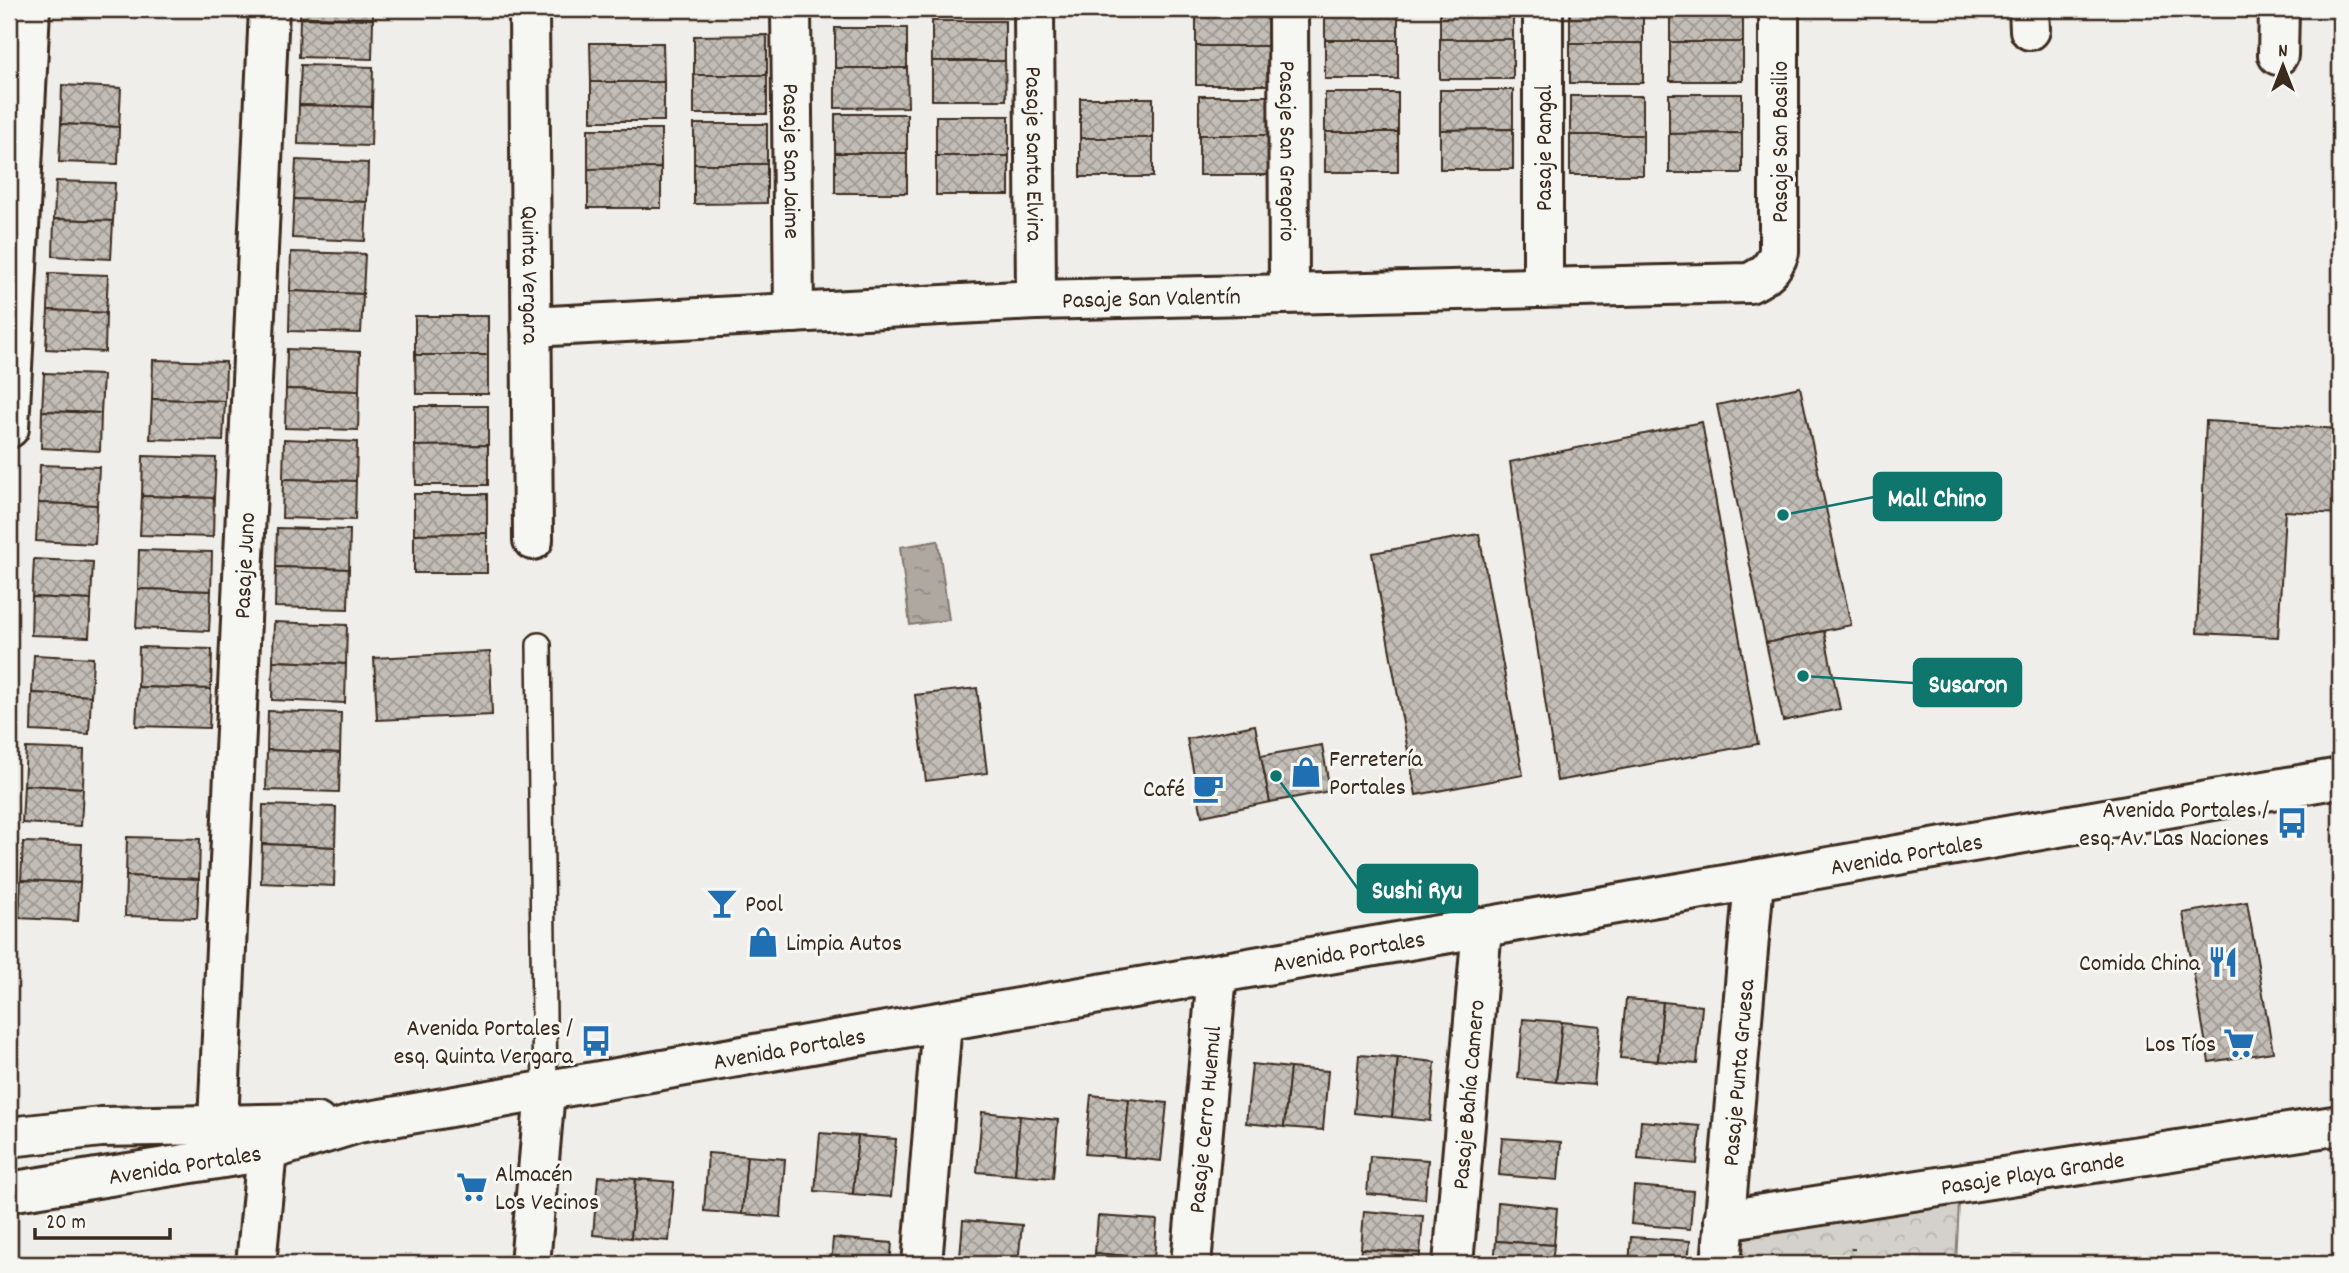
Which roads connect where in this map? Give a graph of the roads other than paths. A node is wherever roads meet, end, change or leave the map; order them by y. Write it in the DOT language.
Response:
graph roads {
  1 [pos="30,9"];
  2 [pos="269,9"];
  3 [pos="529,9"];
  4 [pos="791,9"];
  5 [pos="1034,9"];
  6 [pos="1288,9"];
  7 [pos="1543,9"];
  8 [pos="1779,9"];
  9 [pos="2279,9"];
  10 [pos="2278,55"];
  11 [pos="1768,272"];
  12 [pos="1543,288"];
  13 [pos="1289,292"];
  14 [pos="1036,300"];
  15 [pos="794,313"];
  16 [pos="531,327"];
  17 [pos="9,429"];
  18 [pos="533,540"];
  19 [pos="539,645"];
  20 [pos="2340,778"];
  21 [pos="1754,880"];
  22 [pos="1482,927"];
  23 [pos="1217,974"];
  24 [pos="942,1021"];
  25 [pos="545,1091"];
  26 [pos="218,1123"];
  27 [pos="358,1123"];
  28 [pos="2340,1125"];
  29 [pos="9,1137"];
  30 [pos="267,1150"];
  31 [pos="9,1192"];
  32 [pos="1724,1220"];
  33 [pos="256,1264"];
  34 [pos="530,1264"];
  35 [pos="922,1264"];
  36 [pos="1191,1264"];
  37 [pos="1453,1264"];
  38 [pos="1721,1264"];
  1 -- 17 [label="street"];
  2 -- 26 [label="street, Pasaje Juno"];
  3 -- 16 [label="street, Quinta Vergara"];
  4 -- 15 [label="street, Pasaje San Jaime"];
  5 -- 14 [label="street, Pasaje Santa Elvira"];
  6 -- 13 [label="street, Pasaje San Gregorio"];
  7 -- 12 [label="street, Pasaje Pangal"];
  8 -- 11 [label="street, Pasaje San Basilio"];
  9 -- 10 [label="street"];
  11 -- 12 [label="street, Pasaje San Valentín"];
  12 -- 13 [label="street, Pasaje San Valentín"];
  13 -- 14 [label="street, Pasaje San Valentín"];
  14 -- 15 [label="street, Pasaje San Valentín"];
  15 -- 16 [label="street, Pasaje San Valentín"];
  16 -- 18 [label="street, Quinta Vergara"];
  19 -- 25 [label="lane"];
  20 -- 21 [label="street, Avenida Portales"];
  21 -- 22 [label="street, Avenida Portales"];
  21 -- 32 [label="street, Pasaje Punta Gruesa"];
  22 -- 23 [label="street, Avenida Portales"];
  22 -- 37 [label="street, Pasaje Bahía Camero"];
  23 -- 24 [label="street, Avenida Portales"];
  23 -- 36 [label="street, Pasaje Cerro Huemul"];
  24 -- 25 [label="street, Avenida Portales"];
  24 -- 35 [label="street"];
  25 -- 27 [label="street, Avenida Portales"];
  25 -- 34 [label="street"];
  26 -- 27 [label="street, Avenida Portales"];
  26 -- 29 [label="street, Avenida Portales"];
  27 -- 30 [label="street, Avenida Portales"];
  28 -- 32 [label="street, Pasaje Playa Grande"];
  30 -- 31 [label="street, Avenida Portales"];
  30 -- 33 [label="street"];
  32 -- 38 [label="street, Pasaje Punta Gruesa"];
}
